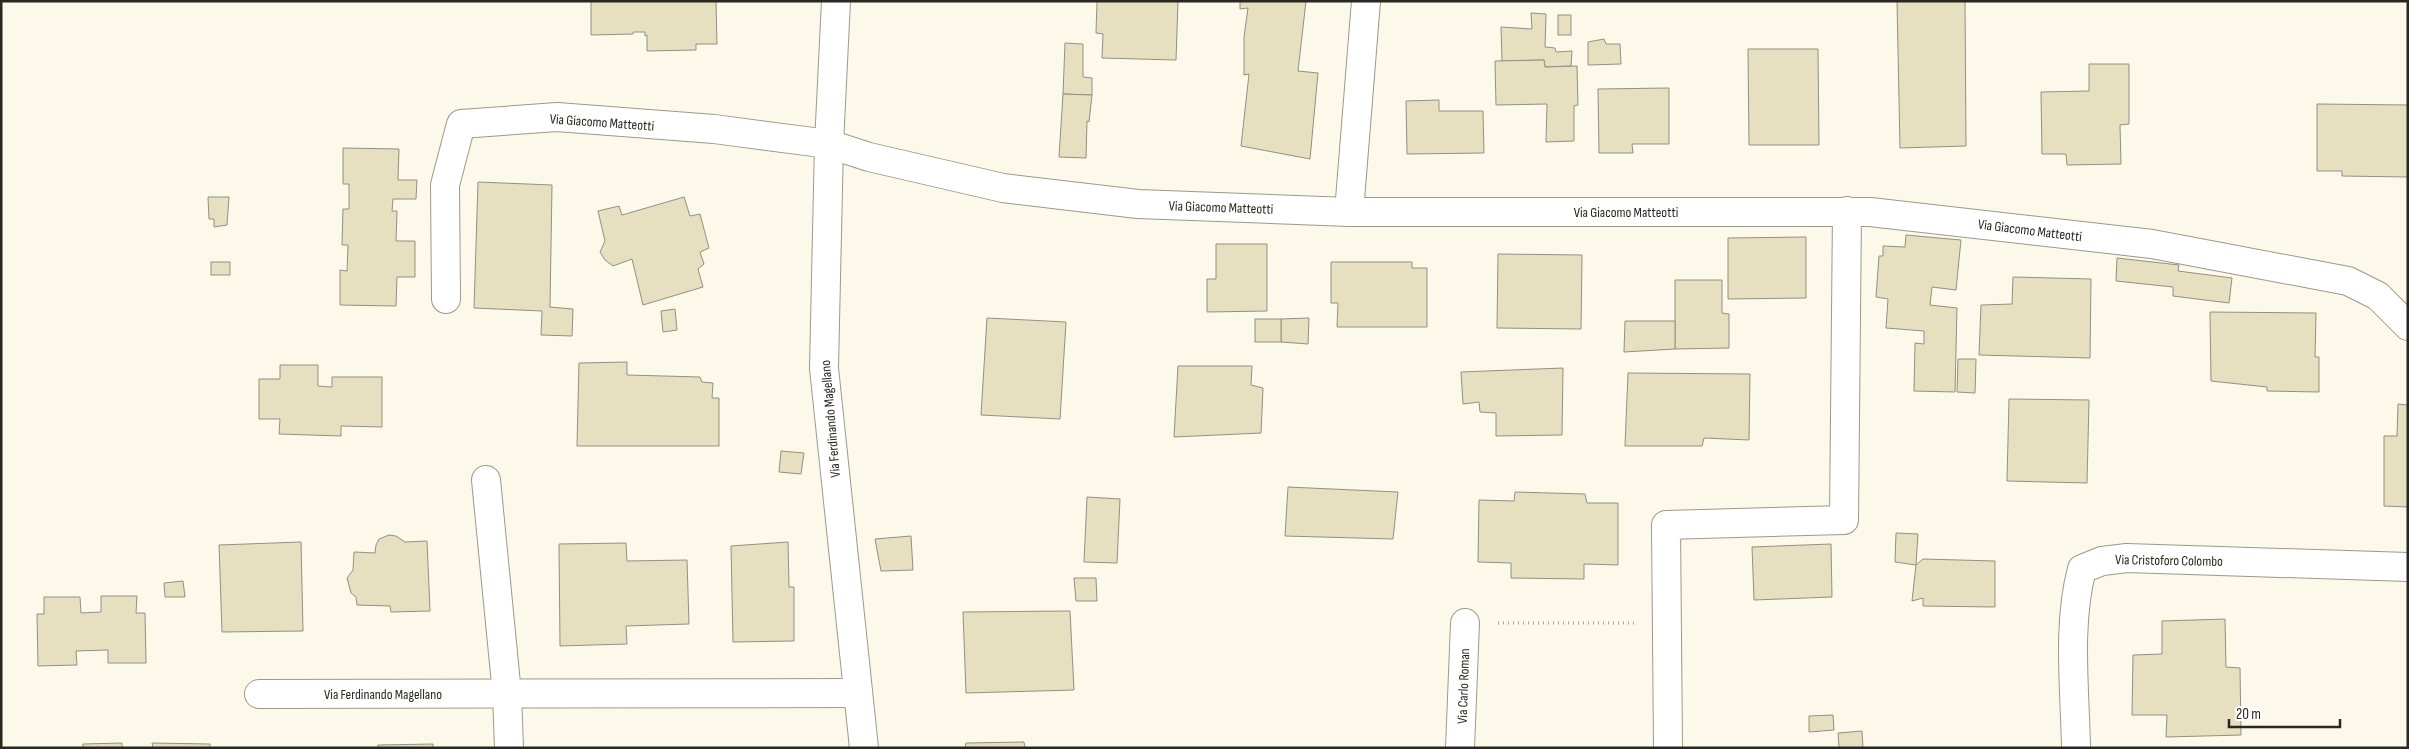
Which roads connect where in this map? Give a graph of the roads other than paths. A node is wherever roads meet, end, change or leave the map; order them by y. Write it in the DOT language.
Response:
graph roads {
  1 [pos="836,1"];
  2 [pos="1366,1"];
  3 [pos="830,144"];
  4 [pos="1847,211"];
  5 [pos="1349,212"];
  6 [pos="446,299"];
  7 [pos="2408,326"];
  8 [pos="486,480"];
  9 [pos="2408,567"];
  10 [pos="1465,623"];
  11 [pos="858,693"];
  12 [pos="259,694"];
  13 [pos="507,694"];
  14 [pos="508,748"];
  15 [pos="864,748"];
  16 [pos="1460,748"];
  17 [pos="1668,748"];
  18 [pos="2076,748"];
  1 -- 3 [label="street"];
  2 -- 5 [label="street"];
  3 -- 5 [label="street, Via Giacomo Matteotti"];
  3 -- 6 [label="street, Via Giacomo Matteotti"];
  3 -- 11 [label="street, Via Ferdinando Magellano"];
  4 -- 5 [label="street, Via Giacomo Matteotti"];
  4 -- 7 [label="street, Via Giacomo Matteotti"];
  4 -- 17 [label="street"];
  8 -- 13 [label="street"];
  9 -- 18 [label="street, Via Cristoforo Colombo"];
  10 -- 16 [label="street, Via Carlo Roman"];
  11 -- 13 [label="street, Via Ferdinando Magellano"];
  11 -- 15 [label="street, Via Ferdinando Magellano"];
  12 -- 13 [label="street, Via Ferdinando Magellano"];
  13 -- 14 [label="street"];
}
